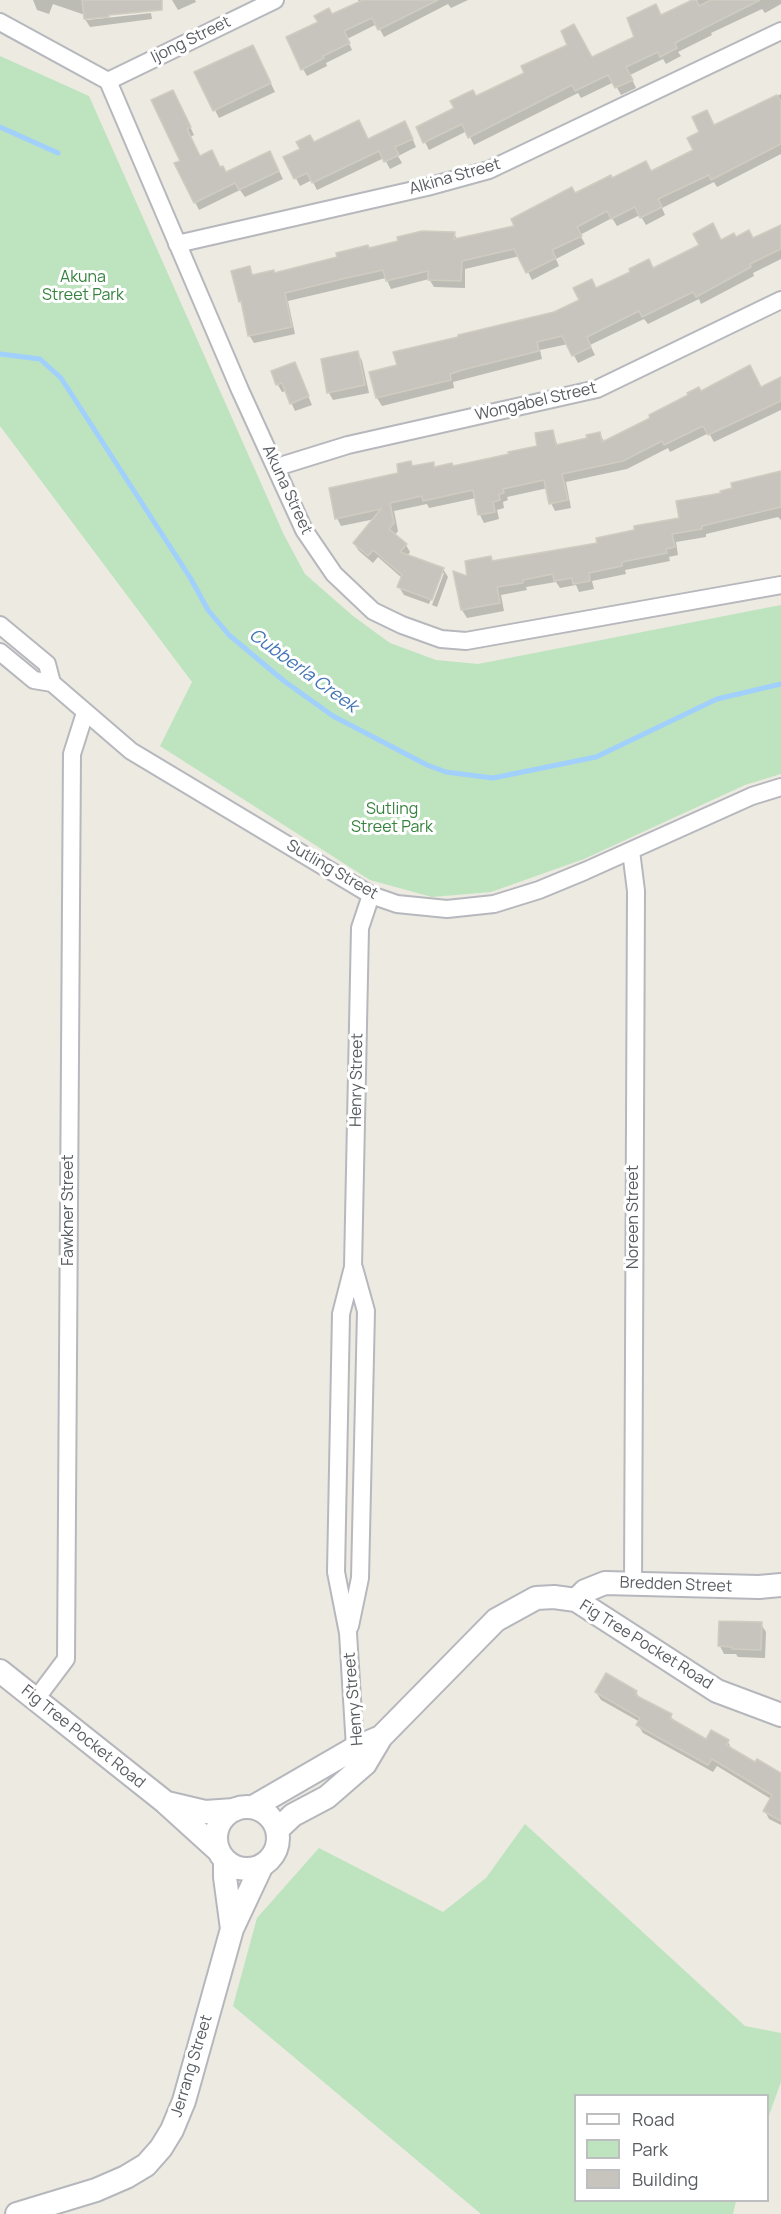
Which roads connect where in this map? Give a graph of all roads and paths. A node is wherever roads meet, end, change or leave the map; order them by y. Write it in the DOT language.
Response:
graph roads {
  1 [pos="275,0"];
  2 [pos="0,22"];
  3 [pos="781,31"];
  4 [pos="108,81"];
  5 [pos="177,244"];
  6 [pos="781,300"];
  7 [pos="277,467"];
  8 [pos="781,585"];
  9 [pos="0,626"];
  10 [pos="0,652"];
  11 [pos="52,683"];
  12 [pos="85,713"];
  13 [pos="781,787"];
  14 [pos="631,851"];
  15 [pos="371,894"];
  16 [pos="353,1267"];
  17 [pos="633,1584"];
  18 [pos="781,1585"];
  19 [pos="576,1600"];
  20 [pos="348,1633"];
  21 [pos="0,1671"];
  22 [pos="36,1699"];
  23 [pos="781,1715"];
  24 [pos="360,1756"];
  25 [pos="165,1802"];
  26 [pos="244,1809"];
  27 [pos="277,1830"];
  28 [pos="222,1855"];
  29 [pos="262,1865"];
  30 [pos="232,1929"];
  31 [pos="24,2213"];
  1 -- 4 [label="street, Ijong Street"];
  2 -- 4 [label="street"];
  3 -- 5 [label="street, Alkina Street"];
  4 -- 5 [label="street, Akuna Street"];
  5 -- 7 [label="street, Akuna Street"];
  6 -- 7 [label="street, Wongabel Street"];
  7 -- 8 [label="street, Akuna Street"];
  9 -- 11 [label="street, Sutling Street"];
  10 -- 11 [label="street, Sutling Street"];
  11 -- 12 [label="street, Sutling Street"];
  12 -- 15 [label="street, Sutling Street"];
  12 -- 22 [label="street, Fawkner Street"];
  13 -- 14 [label="street, Sutling Street"];
  14 -- 15 [label="street, Sutling Street"];
  14 -- 17 [label="street, Noreen Street"];
  15 -- 16 [label="street, Henry Street"];
  16 -- 20 [label="street, Henry Street"];
  16 -- 20 [label="street, Henry Street"];
  17 -- 18 [label="main road, Bredden Street"];
  17 -- 19 [label="main road, Bredden Street"];
  19 -- 23 [label="main road, Fig Tree Pocket Road"];
  19 -- 24 [label="main road, Fig Tree Pocket Road"];
  20 -- 24 [label="street, Henry Street"];
  21 -- 22 [label="main road, Fig Tree Pocket Road"];
  22 -- 25 [label="main road, Fig Tree Pocket Road"];
  24 -- 26 [label="main road, Fig Tree Pocket Road"];
  24 -- 27 [label="main road, Fig Tree Pocket Road"];
  25 -- 26 [label="main road, Fig Tree Pocket Road"];
  25 -- 28 [label="main road, Fig Tree Pocket Road"];
  26 -- 27 [label="main road"];
  26 -- 28 [label="main road"];
  27 -- 29 [label="main road"];
  28 -- 29 [label="main road"];
  28 -- 30 [label="main road, Jerrang Street"];
  29 -- 30 [label="main road, Jerrang Street"];
  30 -- 31 [label="main road, Jerrang Street"];
}
